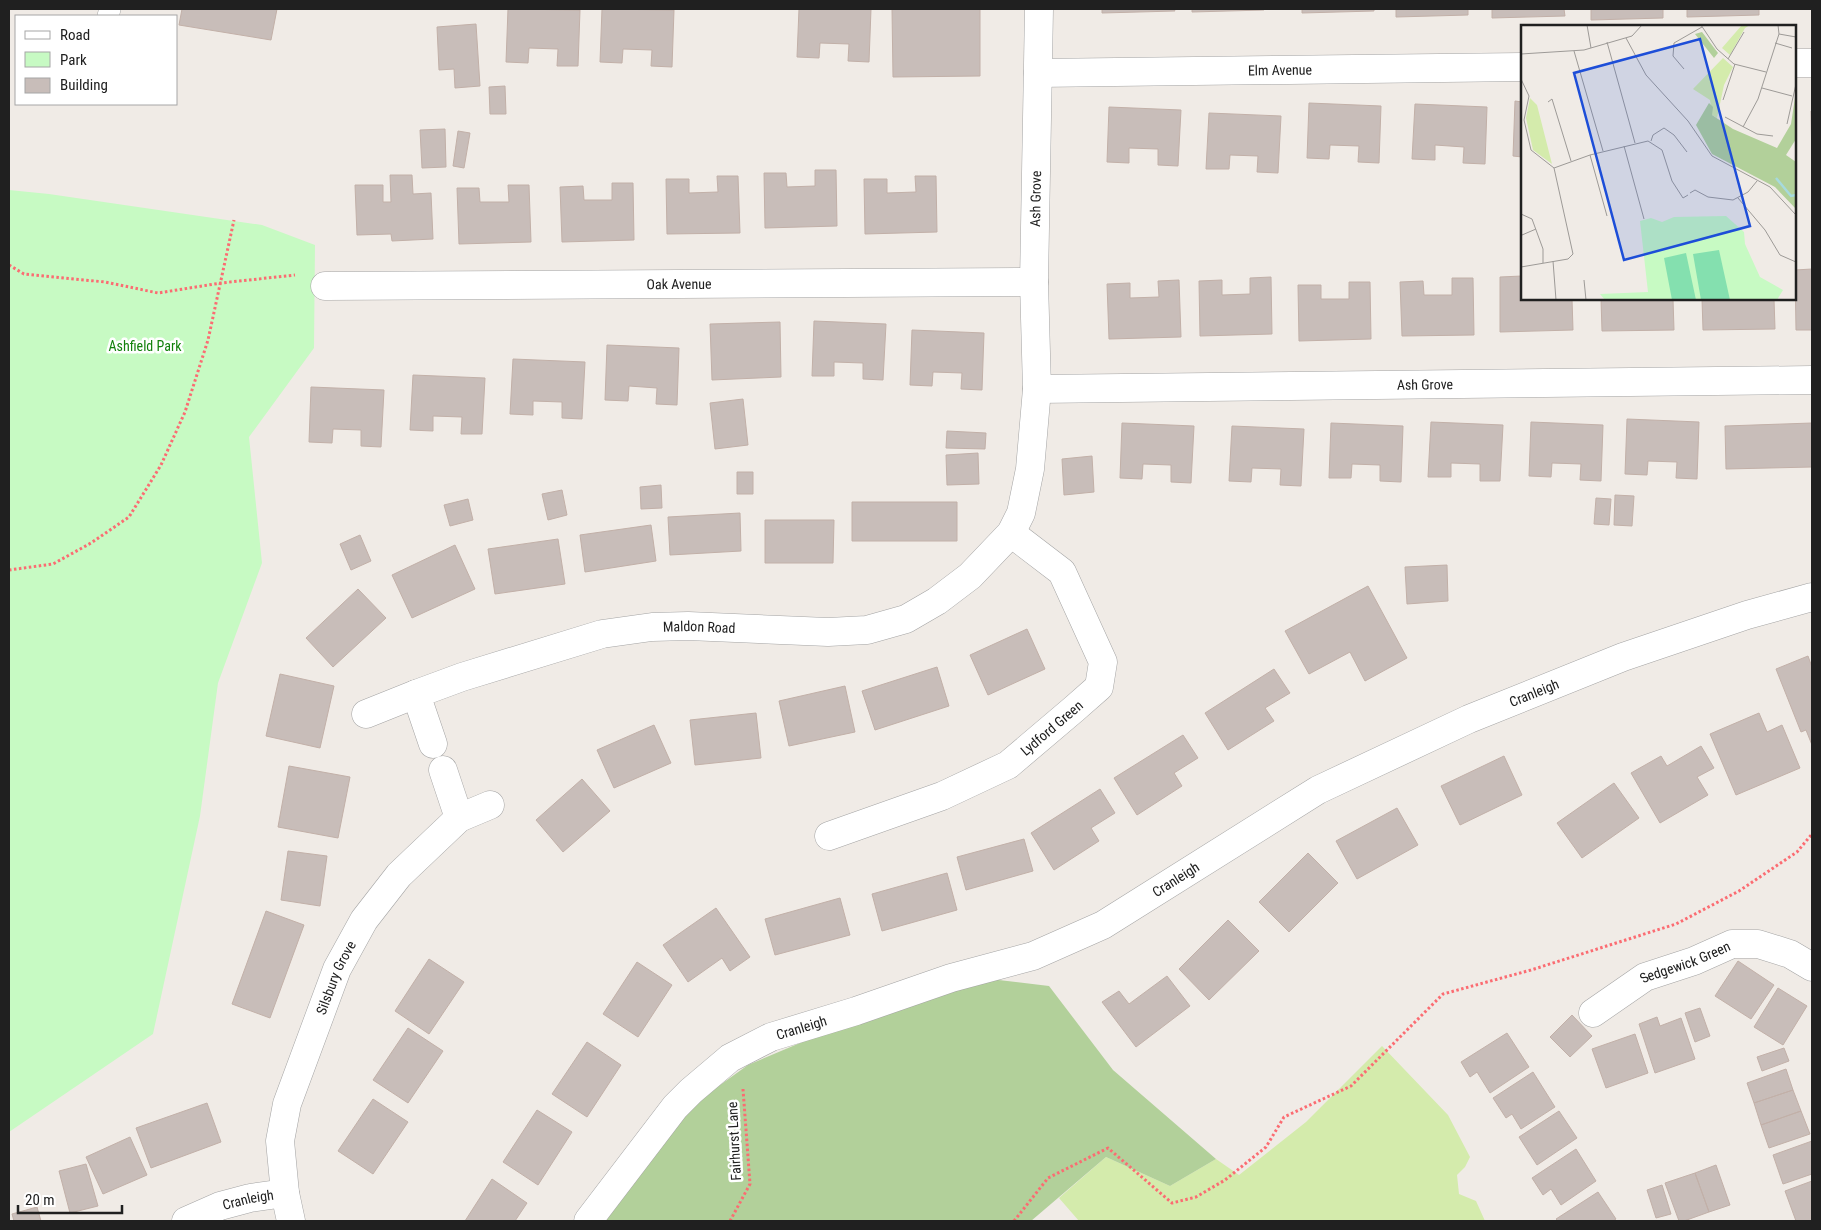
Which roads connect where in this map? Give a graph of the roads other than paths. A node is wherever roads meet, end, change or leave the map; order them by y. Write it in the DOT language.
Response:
graph roads {
  1 [pos="1039,9"];
  2 [pos="1796,63"];
  3 [pos="1812,63"];
  4 [pos="1521,66"];
  5 [pos="1038,73"];
  6 [pos="1034,282"];
  7 [pos="325,286"];
  8 [pos="1812,380"];
  9 [pos="1037,389"];
  10 [pos="1011,533"];
  11 [pos="1812,597"];
  12 [pos="416,694"];
  13 [pos="366,714"];
  14 [pos="433,744"];
  15 [pos="443,770"];
  16 [pos="490,805"];
  17 [pos="459,818"];
  18 [pos="828,836"];
  19 [pos="1812,967"];
  20 [pos="1593,1012"];
  21 [pos="285,1193"];
  22 [pos="186,1221"];
  23 [pos="291,1221"];
  24 [pos="588,1221"];
  1 -- 5 [label="street, Ash Grove"];
  2 -- 3 [label="street"];
  4 -- 5 [label="street, Elm Avenue"];
  5 -- 6 [label="street, Ash Grove"];
  6 -- 7 [label="street, Oak Avenue"];
  6 -- 9 [label="street, Ash Grove"];
  8 -- 9 [label="street, Ash Grove"];
  9 -- 10 [label="street, Ash Grove"];
  10 -- 12 [label="street, Maldon Road"];
  10 -- 18 [label="street, Lydford Green"];
  11 -- 24 [label="street, Cranleigh"];
  12 -- 13 [label="street, Maldon Road"];
  12 -- 14 [label="street"];
  15 -- 17 [label="street"];
  16 -- 17 [label="street"];
  17 -- 21 [label="street, Silsbury Grove"];
  19 -- 20 [label="street, Sedgewick Green"];
  21 -- 22 [label="street, Cranleigh"];
  21 -- 23 [label="street, Silsbury Grove"];
}
